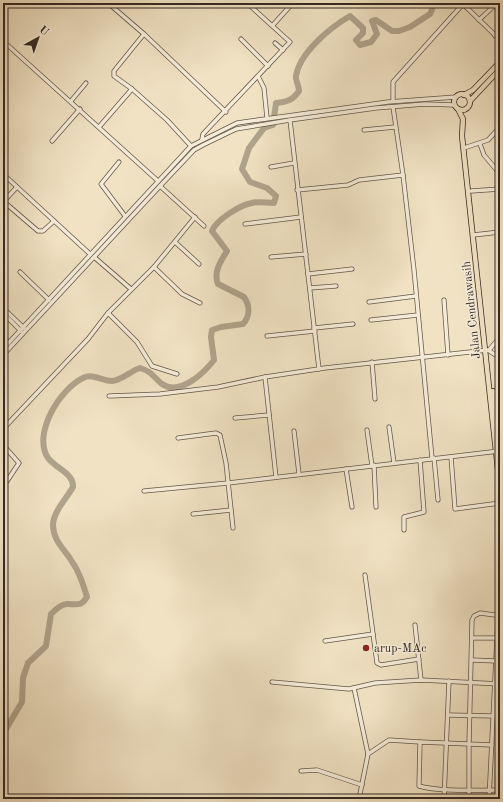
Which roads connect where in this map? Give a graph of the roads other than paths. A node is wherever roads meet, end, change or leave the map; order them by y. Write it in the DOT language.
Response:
graph roads {
  1 [pos="108,3"];
  2 [pos="246,3"];
  3 [pos="471,3"];
  4 [pos="497,3"];
  5 [pos="462,4"];
  6 [pos="291,5"];
  7 [pos="467,8"];
  8 [pos="479,20"];
  9 [pos="273,26"];
  10 [pos="500,30"];
  11 [pos="144,34"];
  12 [pos="495,36"];
  13 [pos="241,39"];
  14 [pos="3,40"];
  15 [pos="500,40"];
  16 [pos="275,43"];
  17 [pos="283,50"];
  18 [pos="500,62"];
  19 [pos="268,66"];
  20 [pos="500,69"];
  21 [pos="258,76"];
  22 [pos="86,83"];
  23 [pos="132,89"];
  24 [pos="464,95"];
  25 [pos="456,97"];
  26 [pos="71,101"];
  27 [pos="393,101"];
  28 [pos="470,102"];
  29 [pos="393,107"];
  30 [pos="456,107"];
  31 [pos="468,108"];
  32 [pos="80,109"];
  33 [pos="226,112"];
  34 [pos="269,118"];
  35 [pos="278,119"];
  36 [pos="462,119"];
  37 [pos="254,120"];
  38 [pos="290,120"];
  39 [pos="256,125"];
  40 [pos="99,127"];
  41 [pos="395,127"];
  42 [pos="500,127"];
  43 [pos="364,130"];
  44 [pos="202,139"];
  45 [pos="52,141"];
  46 [pos="480,144"];
  47 [pos="191,146"];
  48 [pos="465,148"];
  49 [pos="119,162"];
  50 [pos="294,163"];
  51 [pos="272,167"];
  52 [pos="3,174"];
  53 [pos="403,174"];
  54 [pos="500,174"];
  55 [pos="158,181"];
  56 [pos="468,181"];
  57 [pos="160,186"];
  58 [pos="17,187"];
  59 [pos="500,189"];
  60 [pos="297,190"];
  61 [pos="471,191"];
  62 [pos="3,202"];
  63 [pos="125,216"];
  64 [pos="195,217"];
  65 [pos="301,217"];
  66 [pos="54,221"];
  67 [pos="245,224"];
  68 [pos="204,226"];
  69 [pos="500,232"];
  70 [pos="474,235"];
  71 [pos="175,242"];
  72 [pos="306,254"];
  73 [pos="92,255"];
  74 [pos="271,257"];
  75 [pos="199,264"];
  76 [pos="154,266"];
  77 [pos="352,269"];
  78 [pos="20,272"];
  79 [pos="308,274"];
  80 [pos="336,286"];
  81 [pos="310,288"];
  82 [pos="131,289"];
  83 [pos="416,296"];
  84 [pos="49,300"];
  85 [pos="444,300"];
  86 [pos="369,302"];
  87 [pos="200,303"];
  88 [pos="3,308"];
  89 [pos="3,313"];
  90 [pos="108,313"];
  91 [pos="418,315"];
  92 [pos="371,320"];
  93 [pos="353,324"];
  94 [pos="24,330"];
  95 [pos="315,330"];
  96 [pos="267,336"];
  97 [pos="500,337"];
  98 [pos="3,349"];
  99 [pos="487,350"];
  100 [pos="3,355"];
  101 [pos="448,355"];
  102 [pos="422,357"];
  103 [pos="500,358"];
  104 [pos="372,362"];
  105 [pos="319,368"];
  106 [pos="177,374"];
  107 [pos="264,377"];
  108 [pos="109,396"];
  109 [pos="375,399"];
  110 [pos="269,415"];
  111 [pos="235,418"];
  112 [pos="389,427"];
  113 [pos="3,429"];
  114 [pos="367,430"];
  115 [pos="294,431"];
  116 [pos="178,438"];
  117 [pos="3,445"];
  118 [pos="498,452"];
  119 [pos="451,457"];
  120 [pos="433,458"];
  121 [pos="420,460"];
  122 [pos="394,463"];
  123 [pos="373,466"];
  124 [pos="346,469"];
  125 [pos="300,474"];
  126 [pos="276,477"];
  127 [pos="228,483"];
  128 [pos="3,487"];
  129 [pos="500,489"];
  130 [pos="144,491"];
  131 [pos="438,500"];
  132 [pos="500,503"];
  133 [pos="376,507"];
  134 [pos="352,508"];
  135 [pos="231,510"];
  136 [pos="193,514"];
  137 [pos="233,528"];
  138 [pos="404,530"];
  139 [pos="366,575"];
  140 [pos="415,626"];
  141 [pos="373,634"];
  142 [pos="472,638"];
  143 [pos="497,638"];
  144 [pos="325,641"];
  145 [pos="419,659"];
  146 [pos="472,660"];
  147 [pos="496,661"];
  148 [pos="422,680"];
  149 [pos="449,681"];
  150 [pos="272,682"];
  151 [pos="471,682"];
  152 [pos="495,683"];
  153 [pos="500,684"];
  154 [pos="354,688"];
  155 [pos="448,715"];
  156 [pos="470,716"];
  157 [pos="494,716"];
  158 [pos="420,742"];
  159 [pos="446,744"];
  160 [pos="469,744"];
  161 [pos="492,745"];
  162 [pos="368,754"];
  163 [pos="301,771"];
  164 [pos="362,785"];
  165 [pos="445,788"];
  166 [pos="469,789"];
  167 [pos="489,790"];
  168 [pos="500,790"];
  169 [pos="359,799"];
  170 [pos="444,799"];
  171 [pos="469,799"];
  172 [pos="489,799"];
  1 -- 11 [label="street"];
  2 -- 9 [label="street"];
  3 -- 7 [label="street"];
  4 -- 8 [label="street"];
  5 -- 7 [label="street"];
  5 -- 27 [label="street"];
  6 -- 9 [label="street"];
  7 -- 8 [label="street"];
  8 -- 12 [label="street"];
  9 -- 17 [label="street"];
  10 -- 12 [label="street"];
  11 -- 23 [label="street"];
  11 -- 33 [label="street"];
  12 -- 15 [label="street"];
  13 -- 19 [label="street"];
  14 -- 26 [label="street"];
  16 -- 17 [label="street"];
  17 -- 19 [label="street"];
  18 -- 24 [label="main road"];
  19 -- 21 [label="street"];
  20 -- 28 [label="main road"];
  21 -- 33 [label="street"];
  21 -- 34 [label="street"];
  22 -- 26 [label="street"];
  23 -- 40 [label="street"];
  23 -- 47 [label="street"];
  24 -- 25 [label="main road"];
  24 -- 28 [label="main road"];
  25 -- 27 [label="street"];
  25 -- 30 [label="main road"];
  26 -- 32 [label="street"];
  27 -- 35 [label="street"];
  28 -- 31 [label="main road"];
  29 -- 30 [label="street"];
  29 -- 38 [label="street"];
  29 -- 41 [label="street"];
  30 -- 31 [label="main road"];
  30 -- 36 [label="main road, Jalan Cendrawasih"];
  31 -- 36 [label="main road"];
  32 -- 40 [label="street"];
  32 -- 45 [label="street"];
  33 -- 44 [label="street"];
  34 -- 35 [label="street"];
  34 -- 37 [label="street"];
  35 -- 38 [label="street"];
  35 -- 39 [label="street"];
  36 -- 48 [label="main road, Jalan Cendrawasih"];
  37 -- 39 [label="street"];
  37 -- 44 [label="street"];
  38 -- 50 [label="street"];
  39 -- 57 [label="street"];
  40 -- 55 [label="street"];
  41 -- 43 [label="street"];
  41 -- 53 [label="street"];
  42 -- 46 [label="street"];
  44 -- 47 [label="street"];
  46 -- 48 [label="street"];
  46 -- 54 [label="street"];
  47 -- 55 [label="street"];
  48 -- 56 [label="main road, Jalan Cendrawasih"];
  49 -- 63 [label="street"];
  50 -- 51 [label="street"];
  50 -- 60 [label="street"];
  52 -- 58 [label="street"];
  53 -- 60 [label="street"];
  53 -- 83 [label="street"];
  55 -- 63 [label="street"];
  56 -- 61 [label="main road, Jalan Cendrawasih"];
  56 -- 70 [label="main road, Jalan Cendrawasih"];
  57 -- 64 [label="street"];
  57 -- 73 [label="street"];
  58 -- 62 [label="street"];
  58 -- 66 [label="street"];
  59 -- 61 [label="street"];
  60 -- 65 [label="street"];
  61 -- 70 [label="main road, Jalan Cendrawasih"];
  62 -- 66 [label="street"];
  63 -- 73 [label="street"];
  64 -- 68 [label="street"];
  64 -- 71 [label="street"];
  65 -- 67 [label="street"];
  65 -- 72 [label="street"];
  66 -- 73 [label="street"];
  69 -- 70 [label="street"];
  70 -- 99 [label="main road, Jalan Cendrawasih"];
  71 -- 75 [label="street"];
  71 -- 76 [label="street"];
  72 -- 74 [label="street"];
  72 -- 79 [label="street"];
  73 -- 82 [label="street"];
  73 -- 84 [label="street"];
  73 -- 94 [label="street"];
  76 -- 82 [label="street"];
  76 -- 87 [label="street"];
  77 -- 79 [label="street"];
  78 -- 84 [label="street"];
  79 -- 81 [label="street"];
  80 -- 81 [label="street"];
  81 -- 95 [label="street"];
  82 -- 90 [label="street"];
  83 -- 86 [label="street"];
  83 -- 91 [label="street"];
  84 -- 94 [label="street"];
  85 -- 101 [label="street"];
  88 -- 94 [label="street"];
  89 -- 94 [label="street"];
  90 -- 106 [label="street"];
  90 -- 113 [label="street"];
  91 -- 92 [label="street"];
  91 -- 102 [label="street"];
  93 -- 95 [label="street"];
  94 -- 98 [label="street"];
  94 -- 100 [label="street"];
  95 -- 96 [label="street"];
  95 -- 105 [label="street"];
  97 -- 99 [label="street"];
  99 -- 101 [label="street"];
  99 -- 103 [label="street"];
  99 -- 118 [label="main road, Jalan Cendrawasih"];
  101 -- 102 [label="street"];
  102 -- 104 [label="street"];
  102 -- 120 [label="street"];
  104 -- 105 [label="street"];
  104 -- 109 [label="street"];
  105 -- 107 [label="street"];
  107 -- 108 [label="street"];
  107 -- 110 [label="street"];
  110 -- 111 [label="street"];
  110 -- 126 [label="street"];
  112 -- 122 [label="street"];
  114 -- 123 [label="street"];
  115 -- 125 [label="street"];
  116 -- 127 [label="street"];
  117 -- 128 [label="street"];
  118 -- 119 [label="street"];
  118 -- 129 [label="main road, Jalan Cendrawasih"];
  119 -- 120 [label="street"];
  119 -- 132 [label="street"];
  120 -- 121 [label="street"];
  120 -- 131 [label="street"];
  121 -- 122 [label="street"];
  121 -- 138 [label="street"];
  122 -- 123 [label="street"];
  123 -- 124 [label="street"];
  123 -- 133 [label="street"];
  124 -- 125 [label="street"];
  124 -- 134 [label="street"];
  125 -- 126 [label="street"];
  126 -- 127 [label="street"];
  127 -- 130 [label="street"];
  127 -- 135 [label="street"];
  135 -- 136 [label="street"];
  135 -- 137 [label="street"];
  139 -- 141 [label="street"];
  140 -- 145 [label="street"];
  141 -- 144 [label="street"];
  141 -- 145 [label="street"];
  142 -- 143 [label="street"];
  142 -- 143 [label="street"];
  142 -- 146 [label="street"];
  143 -- 147 [label="street"];
  145 -- 148 [label="street"];
  146 -- 147 [label="street"];
  146 -- 151 [label="street"];
  147 -- 152 [label="street"];
  148 -- 149 [label="street"];
  148 -- 154 [label="street"];
  149 -- 151 [label="street"];
  149 -- 155 [label="street"];
  150 -- 154 [label="street"];
  151 -- 152 [label="street"];
  151 -- 156 [label="street"];
  152 -- 153 [label="street"];
  152 -- 157 [label="street"];
  154 -- 162 [label="street"];
  155 -- 156 [label="street"];
  155 -- 159 [label="street"];
  156 -- 157 [label="street"];
  156 -- 160 [label="street"];
  157 -- 161 [label="street"];
  158 -- 159 [label="street"];
  158 -- 162 [label="street"];
  158 -- 165 [label="street"];
  159 -- 160 [label="street"];
  159 -- 165 [label="street"];
  160 -- 161 [label="street"];
  160 -- 166 [label="street"];
  161 -- 167 [label="street"];
  162 -- 164 [label="street"];
  163 -- 164 [label="street"];
  164 -- 169 [label="street"];
  165 -- 166 [label="street"];
  165 -- 170 [label="street"];
  166 -- 167 [label="street"];
  166 -- 171 [label="street"];
  167 -- 168 [label="street"];
  167 -- 172 [label="street"];
}
